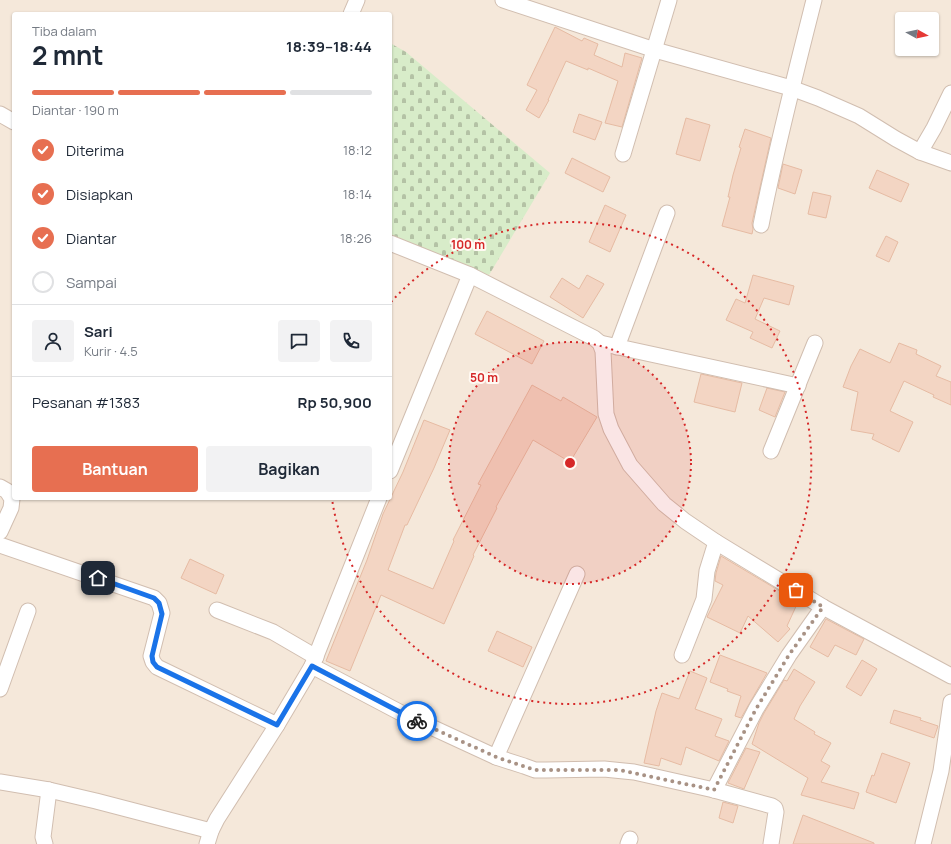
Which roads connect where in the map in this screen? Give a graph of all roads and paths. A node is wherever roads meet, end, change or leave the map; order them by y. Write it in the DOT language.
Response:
graph roads {
  1 [pos="357,0"];
  2 [pos="503,0"];
  3 [pos="669,0"];
  4 [pos="814,0"];
  5 [pos="352,12"];
  6 [pos="655,50"];
  7 [pos="791,88"];
  8 [pos="951,93"];
  9 [pos="0,114"];
  10 [pos="12,121"];
  11 [pos="920,152"];
  12 [pos="623,154"];
  13 [pos="951,163"];
  14 [pos="667,213"];
  15 [pos="761,225"];
  16 [pos="392,244"];
  17 [pos="470,275"];
  18 [pos="600,343"];
  19 [pos="815,343"];
  20 [pos="617,347"];
  21 [pos="798,386"];
  22 [pos="772,451"];
  23 [pos="392,466"];
  24 [pos="0,488"];
  25 [pos="378,500"];
  26 [pos="0,532"];
  27 [pos="716,542"];
  28 [pos="0,545"];
  29 [pos="577,574"];
  30 [pos="823,607"];
  31 [pos="217,610"];
  32 [pos="28,611"];
  33 [pos="682,655"];
  34 [pos="314,661"];
  35 [pos="951,676"];
  36 [pos="0,689"];
  37 [pos="951,702"];
  38 [pos="277,725"];
  39 [pos="496,757"];
  40 [pos="946,773"];
  41 [pos="0,782"];
  42 [pos="49,790"];
  43 [pos="714,790"];
  44 [pos="209,838"];
  45 [pos="45,844"];
  46 [pos="771,844"];
  47 [pos="923,844"];
  1 -- 5 [label="street"];
  2 -- 6 [label="street"];
  3 -- 6 [label="street"];
  4 -- 7 [label="street"];
  6 -- 7 [label="street"];
  6 -- 12 [label="street"];
  7 -- 11 [label="street"];
  7 -- 15 [label="street"];
  8 -- 11 [label="street"];
  9 -- 10 [label="street"];
  11 -- 13 [label="street"];
  14 -- 20 [label="street"];
  16 -- 17 [label="street"];
  17 -- 18 [label="street"];
  17 -- 23 [label="street"];
  18 -- 20 [label="street"];
  18 -- 27 [label="street"];
  19 -- 21 [label="street"];
  20 -- 21 [label="street"];
  21 -- 22 [label="street"];
  24 -- 26 [label="street"];
  25 -- 34 [label="street"];
  27 -- 30 [label="street"];
  27 -- 33 [label="street"];
  28 -- 38 [label="street"];
  29 -- 39 [label="street"];
  30 -- 35 [label="street"];
  30 -- 43 [label="street"];
  31 -- 34 [label="street"];
  32 -- 36 [label="street"];
  34 -- 38 [label="street"];
  34 -- 39 [label="street"];
  37 -- 40 [label="street"];
  38 -- 44 [label="street"];
  39 -- 43 [label="street"];
  40 -- 47 [label="street"];
  41 -- 42 [label="street"];
  42 -- 44 [label="street"];
  42 -- 45 [label="street"];
  43 -- 46 [label="street"];
}
